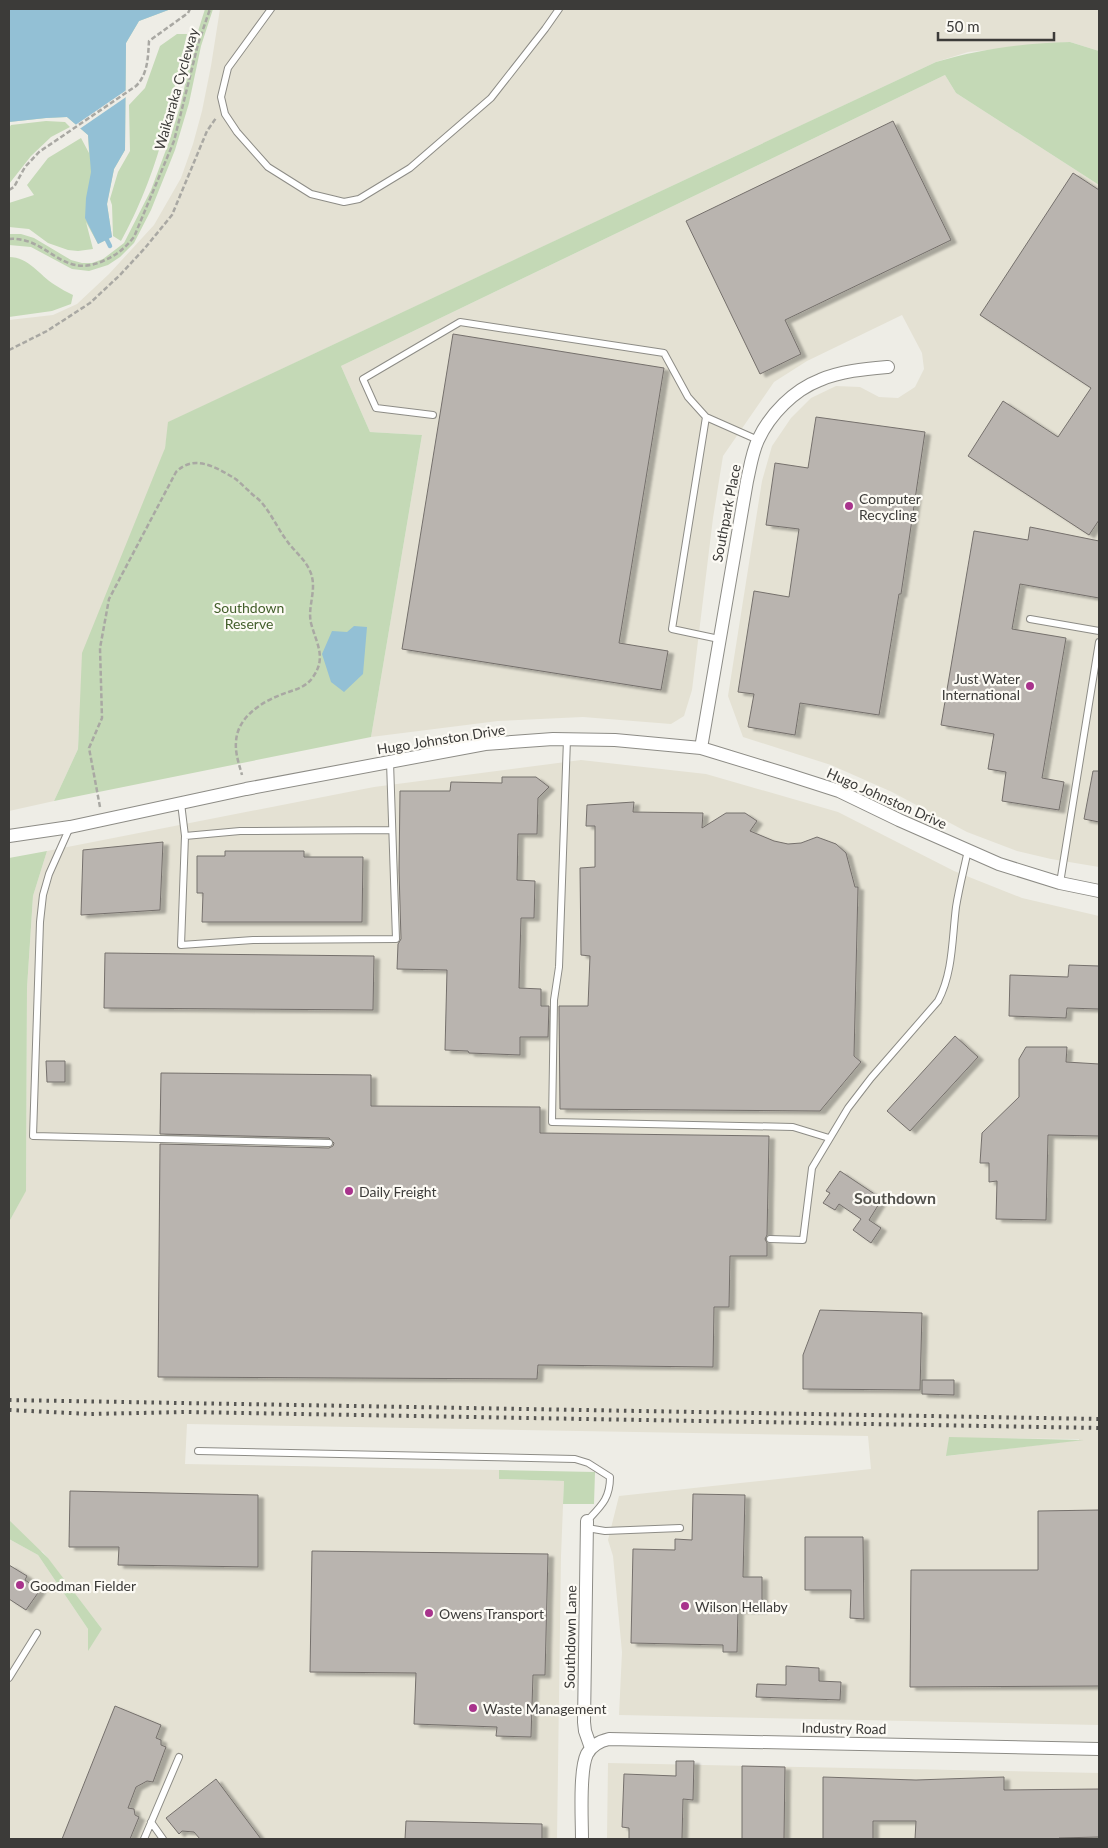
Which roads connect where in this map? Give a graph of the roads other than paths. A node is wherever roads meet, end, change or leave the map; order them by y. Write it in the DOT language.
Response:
graph roads {
  1 [pos="270,9"];
  2 [pos="559,9"];
  3 [pos="888,367"];
  4 [pos="433,415"];
  5 [pos="706,417"];
  6 [pos="758,440"];
  7 [pos="1030,619"];
  8 [pos="1099,631"];
  9 [pos="719,639"];
  10 [pos="1099,642"];
  11 [pos="567,739"];
  12 [pos="701,748"];
  13 [pos="390,762"];
  14 [pos="181,803"];
  15 [pos="70,826"];
  16 [pos="392,830"];
  17 [pos="9,836"];
  18 [pos="185,836"];
  19 [pos="968,850"];
  20 [pos="1060,883"];
  21 [pos="1099,891"];
  22 [pos="829,1138"];
  23 [pos="329,1143"];
  24 [pos="770,1240"];
  25 [pos="198,1451"];
  26 [pos="586,1525"];
  27 [pos="680,1528"];
  28 [pos="37,1633"];
  29 [pos="9,1678"];
  30 [pos="591,1748"];
  31 [pos="1099,1749"];
  32 [pos="179,1757"];
  33 [pos="151,1822"];
  34 [pos="144,1839"];
  35 [pos="163,1839"];
  36 [pos="582,1839"];
  1 -- 2 [label="lane"];
  3 -- 6 [label="street, Southpark Place"];
  4 -- 5 [label="lane"];
  5 -- 6 [label="lane"];
  5 -- 9 [label="lane"];
  6 -- 9 [label="street, Southpark Place"];
  7 -- 8 [label="lane"];
  9 -- 12 [label="street, Southpark Place"];
  10 -- 20 [label="lane"];
  11 -- 12 [label="street, Hugo Johnston Drive"];
  11 -- 13 [label="street, Hugo Johnston Drive"];
  11 -- 22 [label="lane"];
  12 -- 19 [label="street, Hugo Johnston Drive"];
  13 -- 14 [label="street, Hugo Johnston Drive"];
  13 -- 16 [label="lane"];
  14 -- 15 [label="street, Hugo Johnston Drive"];
  14 -- 18 [label="lane"];
  15 -- 17 [label="street, Hugo Johnston Drive"];
  15 -- 23 [label="lane"];
  16 -- 18 [label="lane"];
  16 -- 18 [label="lane"];
  19 -- 20 [label="street, Hugo Johnston Drive"];
  19 -- 22 [label="lane"];
  20 -- 21 [label="street, Hugo Johnston Drive"];
  22 -- 24 [label="lane"];
  25 -- 26 [label="lane"];
  26 -- 27 [label="lane"];
  26 -- 30 [label="street, Southdown Lane"];
  28 -- 29 [label="lane"];
  30 -- 31 [label="street, Industry Road"];
  30 -- 36 [label="street"];
  32 -- 33 [label="lane"];
  33 -- 34 [label="lane"];
  33 -- 35 [label="lane"];
}
